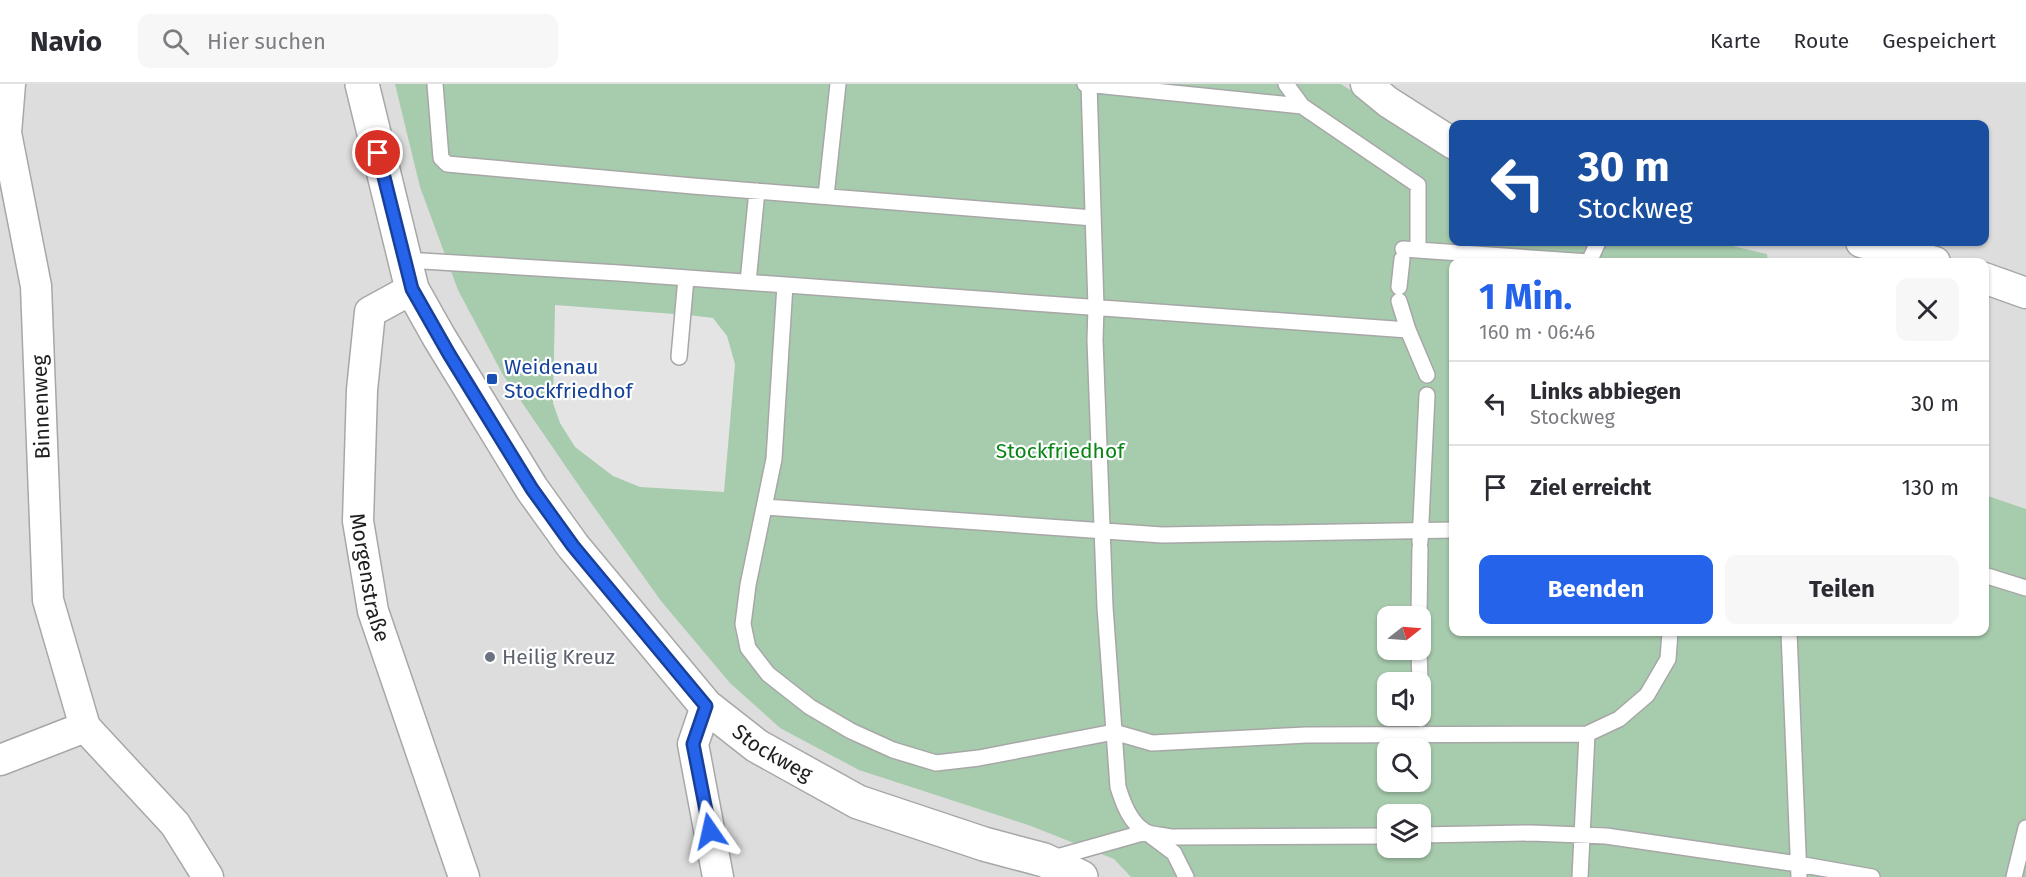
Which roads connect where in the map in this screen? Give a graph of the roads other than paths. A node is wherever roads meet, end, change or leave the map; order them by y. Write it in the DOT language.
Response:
graph roads {
  1 [pos="10,84"];
  2 [pos="362,84"];
  3 [pos="435,84"];
  4 [pos="838,84"];
  5 [pos="1087,84"];
  6 [pos="1287,84"];
  7 [pos="1366,84"];
  8 [pos="1302,106"];
  9 [pos="1449,141"];
  10 [pos="757,191"];
  11 [pos="826,196"];
  12 [pos="1093,218"];
  13 [pos="1876,246"];
  14 [pos="1407,252"];
  15 [pos="1516,258"];
  16 [pos="1920,258"];
  17 [pos="409,274"];
  18 [pos="686,278"];
  19 [pos="1989,280"];
  20 [pos="748,282"];
  21 [pos="785,285"];
  22 [pos="2026,293"];
  23 [pos="1096,307"];
  24 [pos="1408,330"];
  25 [pos="679,357"];
  26 [pos="1427,375"];
  27 [pos="1427,395"];
  28 [pos="765,507"];
  29 [pos="1103,531"];
  30 [pos="1449,531"];
  31 [pos="1420,540"];
  32 [pos="1989,577"];
  33 [pos="2026,588"];
  34 [pos="1419,606"];
  35 [pos="1670,636"];
  36 [pos="1789,636"];
  37 [pos="706,706"];
  38 [pos="85,726"];
  39 [pos="1114,732"];
  40 [pos="1587,734"];
  41 [pos="0,760"];
  42 [pos="2026,828"];
  43 [pos="1146,831"];
  44 [pos="1431,835"];
  45 [pos="1582,835"];
  46 [pos="1377,836"];
  47 [pos="1044,860"];
  48 [pos="1799,870"];
  49 [pos="208,877"];
  50 [pos="464,877"];
  51 [pos="718,877"];
  52 [pos="1081,877"];
  53 [pos="1186,877"];
  54 [pos="1580,877"];
  55 [pos="1872,877"];
  56 [pos="2014,877"];
  1 -- 38 [label="street, Binnenweg"];
  2 -- 17 [label="street, Stockweg"];
  3 -- 10 [label="lane"];
  4 -- 11 [label="lane"];
  5 -- 8 [label="lane"];
  5 -- 12 [label="lane"];
  6 -- 8 [label="lane"];
  7 -- 9 [label="street"];
  8 -- 14 [label="lane"];
  10 -- 11 [label="lane"];
  10 -- 20 [label="lane"];
  11 -- 12 [label="lane"];
  12 -- 23 [label="lane"];
  13 -- 16 [label="street"];
  14 -- 15 [label="lane"];
  14 -- 24 [label="lane"];
  17 -- 18 [label="lane"];
  17 -- 37 [label="street, Stockweg"];
  17 -- 50 [label="street, Morgenstraße"];
  18 -- 20 [label="lane"];
  18 -- 25 [label="lane"];
  19 -- 22 [label="street"];
  20 -- 21 [label="lane"];
  21 -- 23 [label="lane"];
  21 -- 28 [label="lane"];
  23 -- 24 [label="lane"];
  23 -- 29 [label="lane"];
  24 -- 26 [label="lane"];
  27 -- 31 [label="lane"];
  28 -- 29 [label="lane"];
  28 -- 39 [label="lane"];
  29 -- 31 [label="lane"];
  29 -- 39 [label="lane"];
  30 -- 31 [label="lane"];
  31 -- 34 [label="lane"];
  32 -- 33 [label="lane"];
  35 -- 40 [label="lane"];
  36 -- 48 [label="lane"];
  37 -- 47 [label="street, Stockweg"];
  37 -- 51 [label="street"];
  38 -- 41 [label="street"];
  38 -- 49 [label="street, Binnenweg"];
  39 -- 40 [label="lane"];
  39 -- 43 [label="lane"];
  40 -- 45 [label="lane"];
  42 -- 56 [label="lane"];
  43 -- 46 [label="lane"];
  43 -- 47 [label="lane"];
  43 -- 53 [label="lane"];
  44 -- 45 [label="lane"];
  45 -- 48 [label="lane"];
  45 -- 54 [label="lane"];
  47 -- 52 [label="street, Stockweg"];
  48 -- 55 [label="lane"];
}
